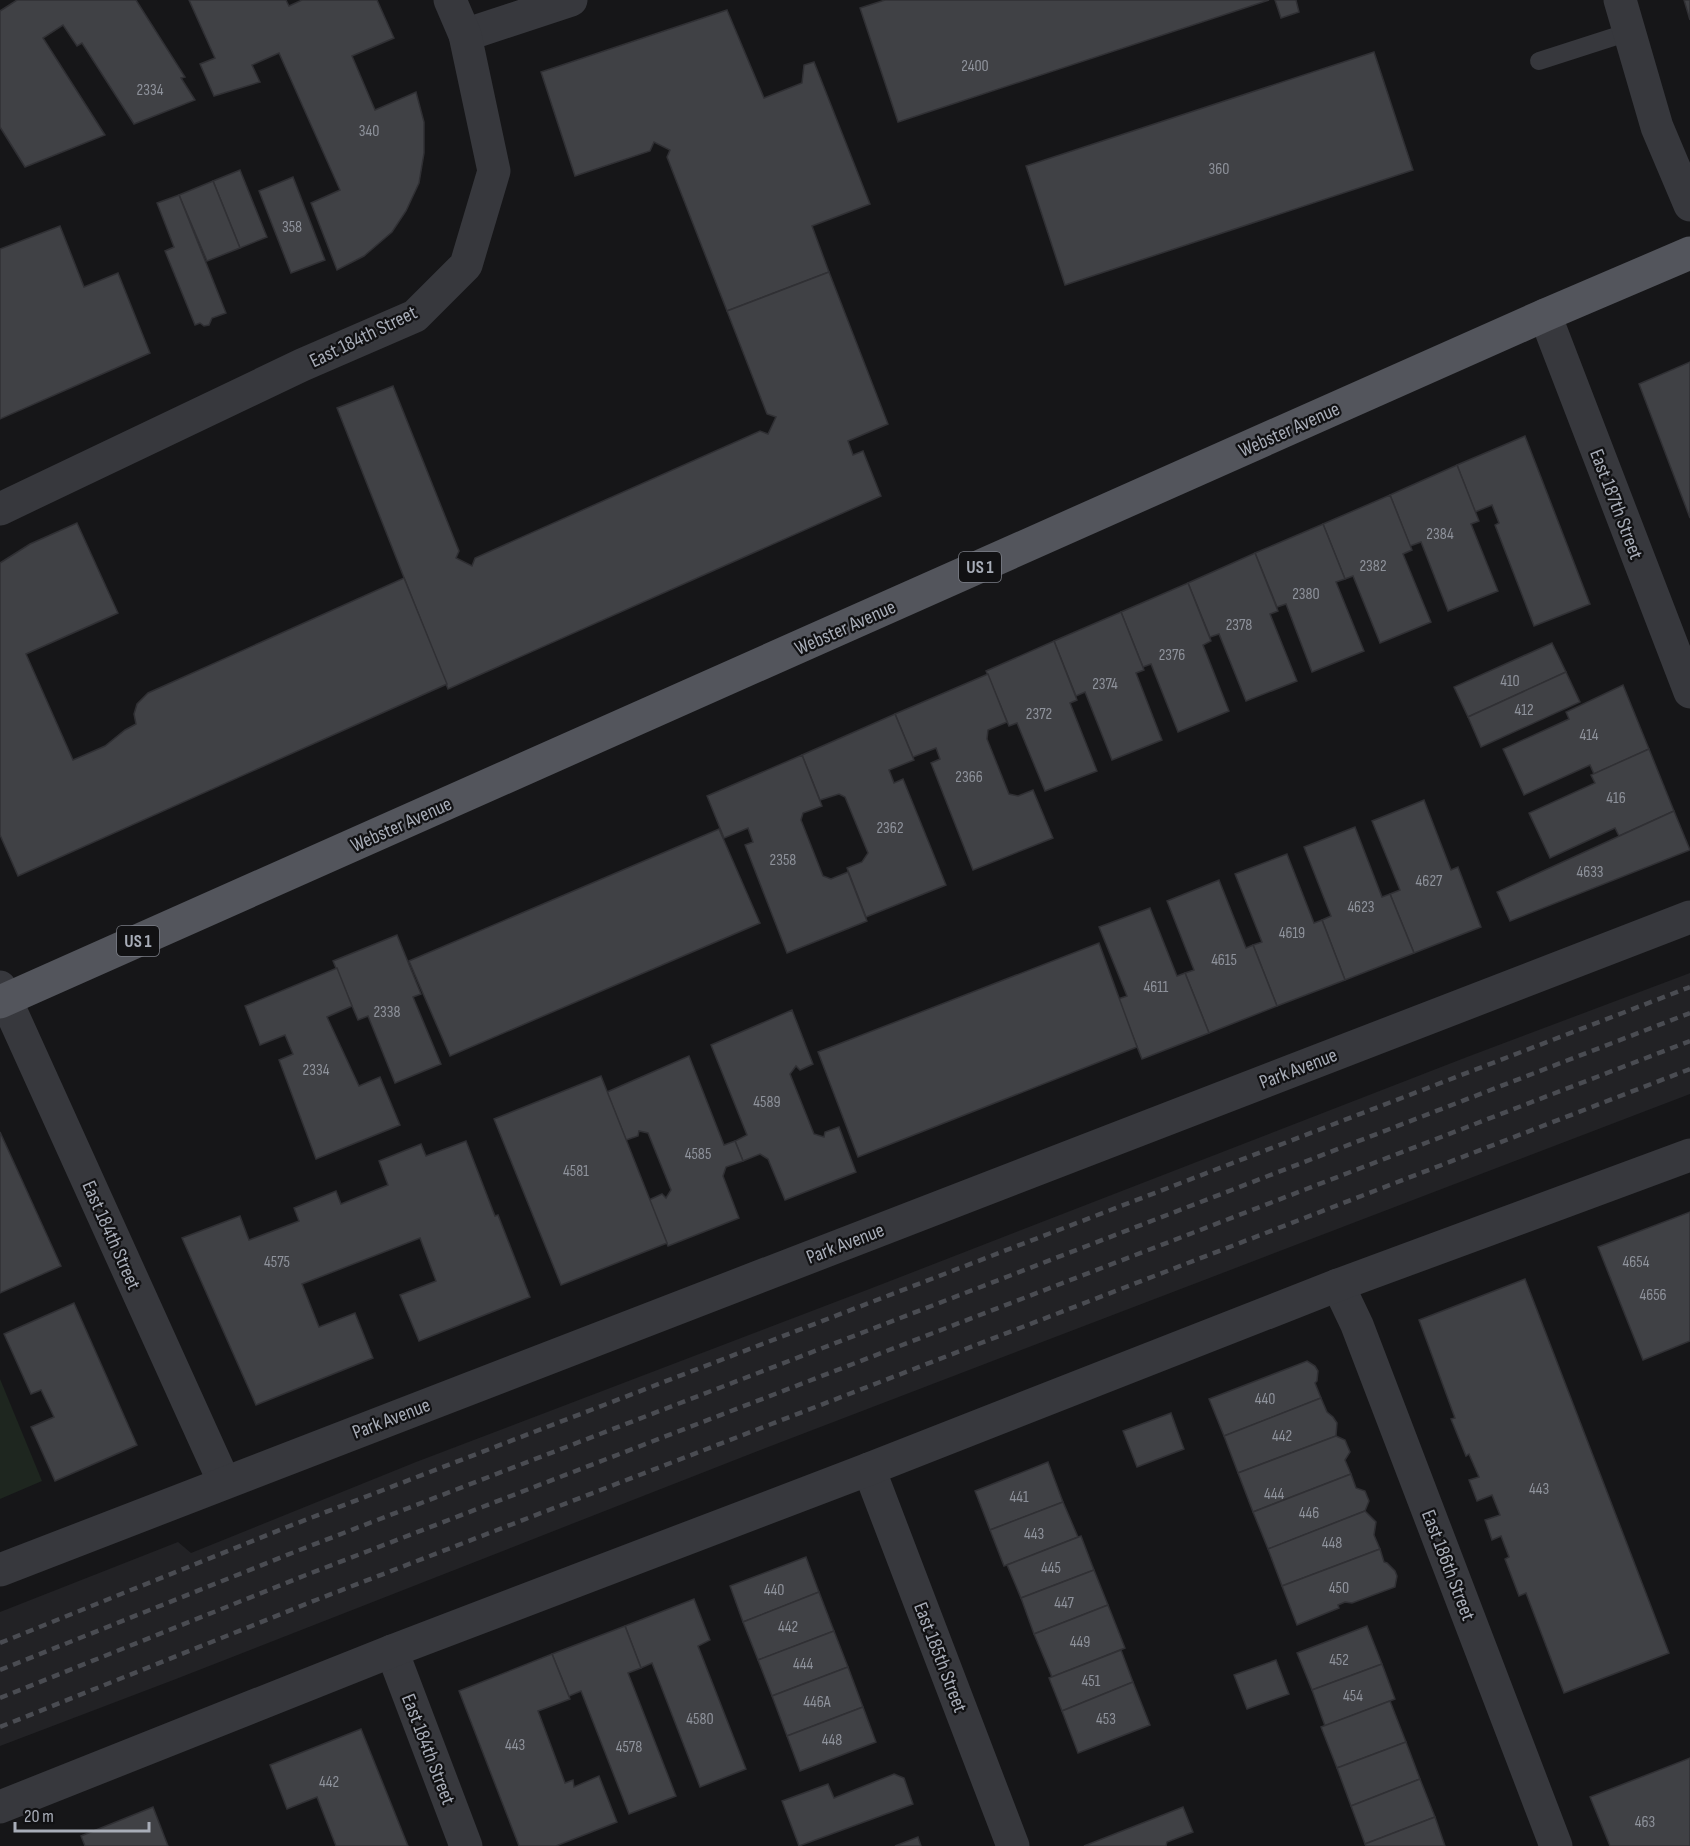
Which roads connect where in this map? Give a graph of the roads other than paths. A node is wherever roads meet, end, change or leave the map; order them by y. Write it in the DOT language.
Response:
graph roads {
  1 [pos="450,0"];
  2 [pos="571,0"];
  3 [pos="1620,0"];
  4 [pos="1629,32"];
  5 [pos="465,35"];
  6 [pos="1539,61"];
  7 [pos="1690,205"];
  8 [pos="1690,253"];
  9 [pos="1545,315"];
  10 [pos="0,509"];
  11 [pos="1690,692"];
  12 [pos="1690,917"];
  13 [pos="2,996"];
  14 [pos="1690,1155"];
  15 [pos="1338,1285"];
  16 [pos="868,1469"];
  17 [pos="224,1482"];
  18 [pos="0,1570"];
  19 [pos="392,1651"];
  20 [pos="0,1807"];
  21 [pos="466,1846"];
  22 [pos="1013,1846"];
  23 [pos="1556,1846"];
  1 -- 5 [label="street, East 184th Street"];
  2 -- 5 [label="street"];
  3 -- 4 [label="street"];
  4 -- 6 [label="lane"];
  4 -- 7 [label="street"];
  5 -- 10 [label="street, East 184th Street"];
  8 -- 9 [label="main road, Webster Avenue / US 1"];
  9 -- 11 [label="street, East 187th Street"];
  9 -- 13 [label="main road, Webster Avenue / US 1"];
  12 -- 17 [label="street, Park Avenue"];
  13 -- 17 [label="street, East 184th Street"];
  14 -- 15 [label="street"];
  15 -- 16 [label="street"];
  15 -- 23 [label="street, East 186th Street"];
  16 -- 19 [label="street"];
  16 -- 22 [label="street, East 185th Street"];
  17 -- 18 [label="street, Park Avenue"];
  19 -- 20 [label="street"];
  19 -- 21 [label="street, East 184th Street"];
}
